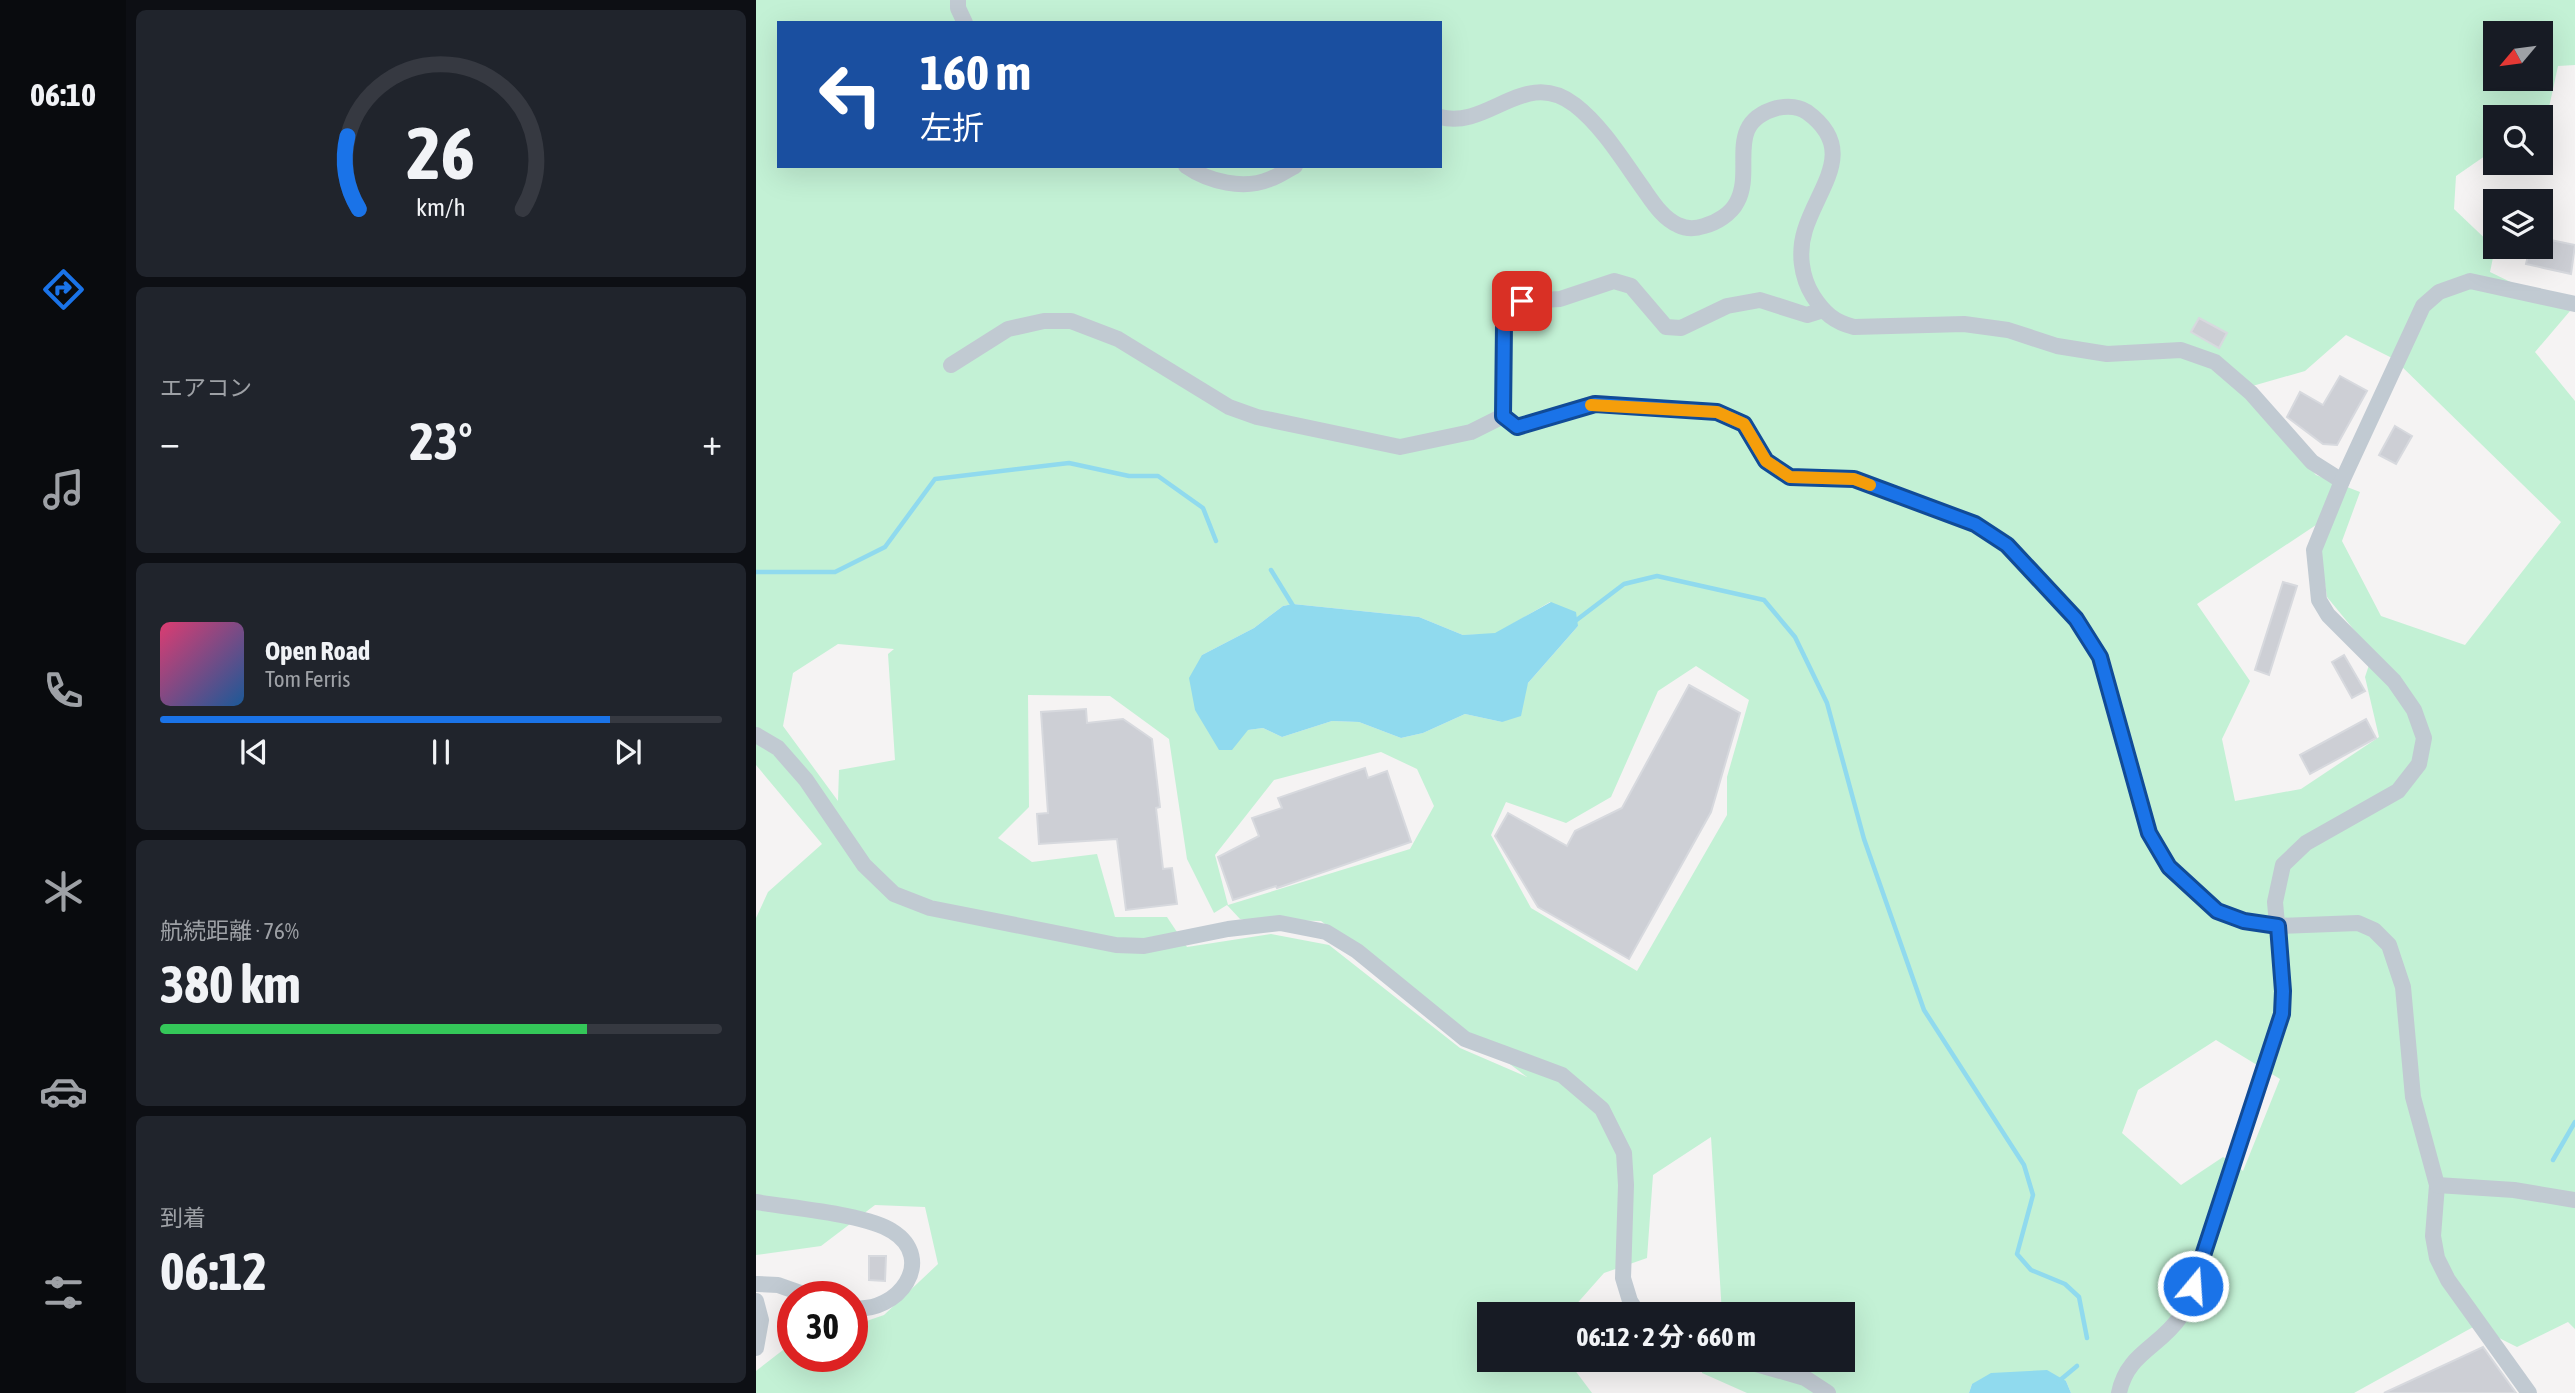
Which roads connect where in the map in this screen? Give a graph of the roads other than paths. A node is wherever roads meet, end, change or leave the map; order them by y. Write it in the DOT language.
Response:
graph roads {
  1 [pos="958,0"];
  2 [pos="964,21"];
  3 [pos="1442,117"];
  4 [pos="1190,168"];
  5 [pos="1291,168"];
  6 [pos="2575,304"];
  7 [pos="1823,310"];
  8 [pos="951,365"];
  9 [pos="1503,416"];
  10 [pos="2342,481"];
  11 [pos="756,735"];
  12 [pos="2278,926"];
  13 [pos="2437,1185"];
  14 [pos="2575,1200"];
  15 [pos="756,1202"];
  16 [pos="756,1284"];
  17 [pos="777,1286"];
  18 [pos="756,1301"];
  19 [pos="1631,1302"];
  20 [pos="868,1308"];
  21 [pos="756,1348"];
  22 [pos="1784,1372"];
  23 [pos="1828,1393"];
  24 [pos="2119,1393"];
  25 [pos="2529,1393"];
  1 -- 2 [label="street"];
  3 -- 7 [label="street"];
  4 -- 5 [label="street"];
  6 -- 10 [label="street"];
  7 -- 9 [label="street"];
  7 -- 10 [label="street"];
  8 -- 9 [label="street"];
  9 -- 12 [label="street"];
  10 -- 12 [label="street"];
  11 -- 19 [label="street"];
  12 -- 13 [label="street"];
  12 -- 24 [label="street"];
  13 -- 14 [label="street"];
  13 -- 25 [label="street"];
  15 -- 20 [label="street"];
  16 -- 17 [label="street"];
  18 -- 21 [label="street"];
  22 -- 23 [label="street"];
}
